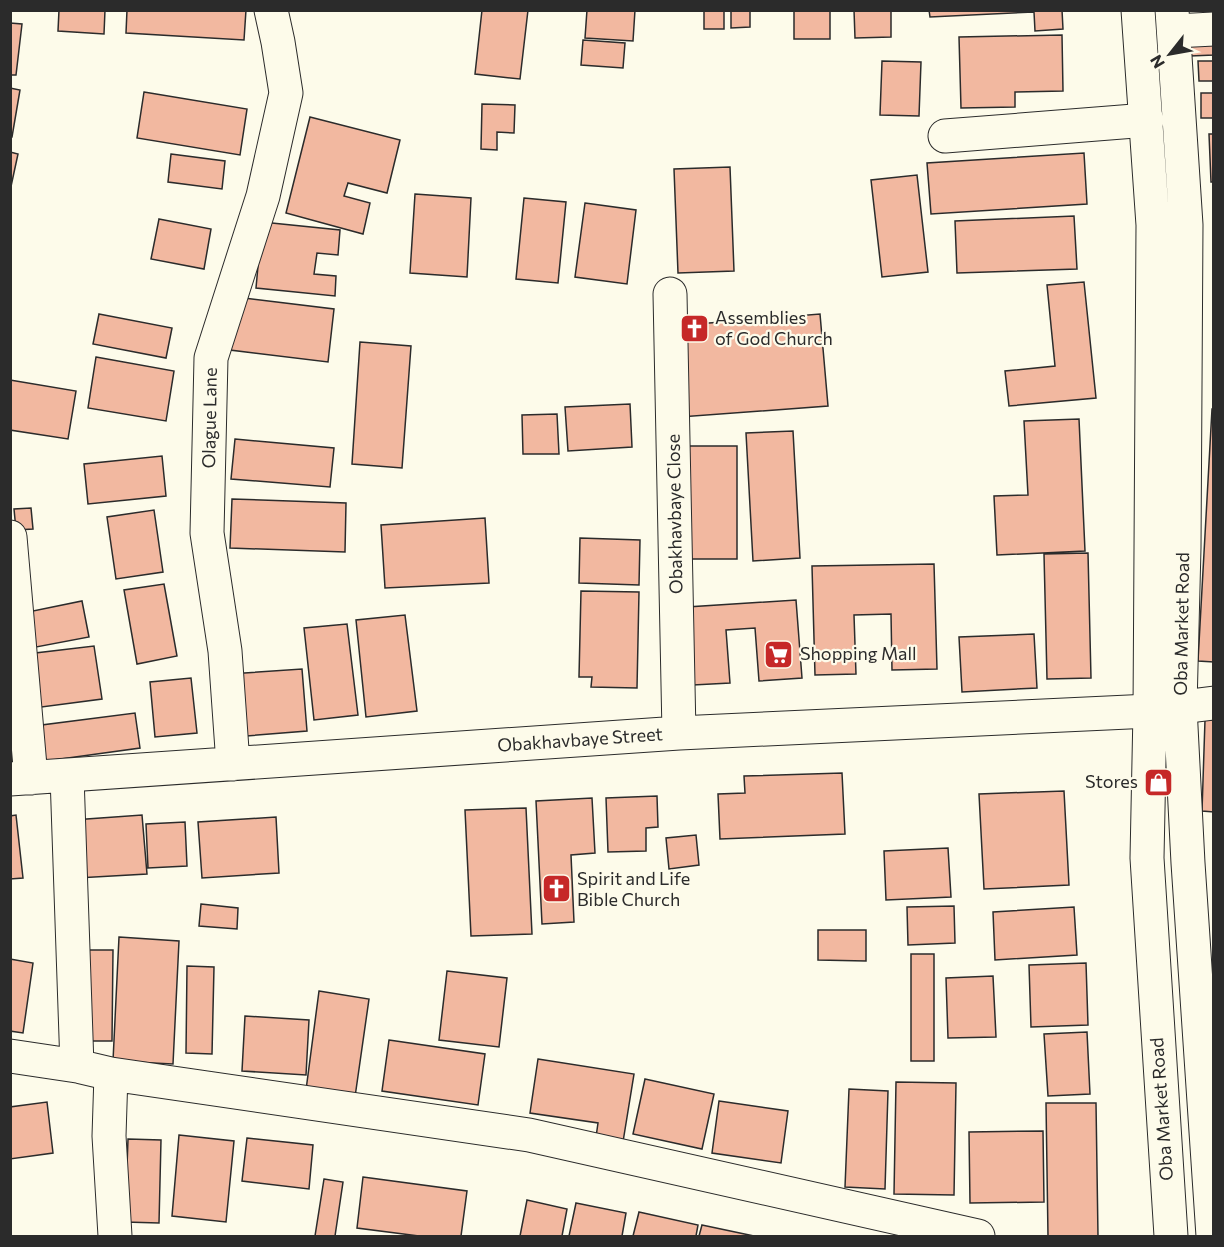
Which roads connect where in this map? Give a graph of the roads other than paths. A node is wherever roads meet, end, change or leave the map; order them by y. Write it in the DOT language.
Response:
graph roads {
  1 [pos="271,10"];
  2 [pos="1138,10"];
  3 [pos="1173,21"];
  4 [pos="1214,29"];
  5 [pos="1147,120"];
  6 [pos="945,136"];
  7 [pos="670,294"];
  8 [pos="10,537"];
  9 [pos="1214,703"];
  10 [pos="1165,709"];
  11 [pos="679,733"];
  12 [pos="233,764"];
  13 [pos="67,776"];
  14 [pos="21,778"];
  15 [pos="10,1056"];
  16 [pos="77,1066"];
  17 [pos="111,1074"];
  18 [pos="115,1236"];
  19 [pos="978,1236"];
  20 [pos="1171,1236"];
  21 [pos="1213,1236"];
  1 -- 12 [label="street, Olague Lane"];
  2 -- 5 [label="street, Oba Market Road"];
  3 -- 4 [label="street"];
  3 -- 10 [label="street, Oba Market Road"];
  5 -- 6 [label="street"];
  5 -- 10 [label="street, Oba Market Road"];
  7 -- 11 [label="street, Obakhavbaye Close"];
  8 -- 14 [label="street"];
  9 -- 10 [label="street, Obakhavbaye Street"];
  10 -- 11 [label="street, Obakhavbaye Street"];
  10 -- 20 [label="street, Oba Market Road"];
  10 -- 21 [label="street, Oba Market Road"];
  11 -- 12 [label="street, Obakhavbaye Street"];
  12 -- 13 [label="street, Obakhavbaye Street"];
  13 -- 14 [label="street, Obakhavbaye Street"];
  13 -- 16 [label="street"];
  15 -- 16 [label="street"];
  16 -- 17 [label="street"];
  17 -- 18 [label="street"];
  17 -- 19 [label="street"];
}
